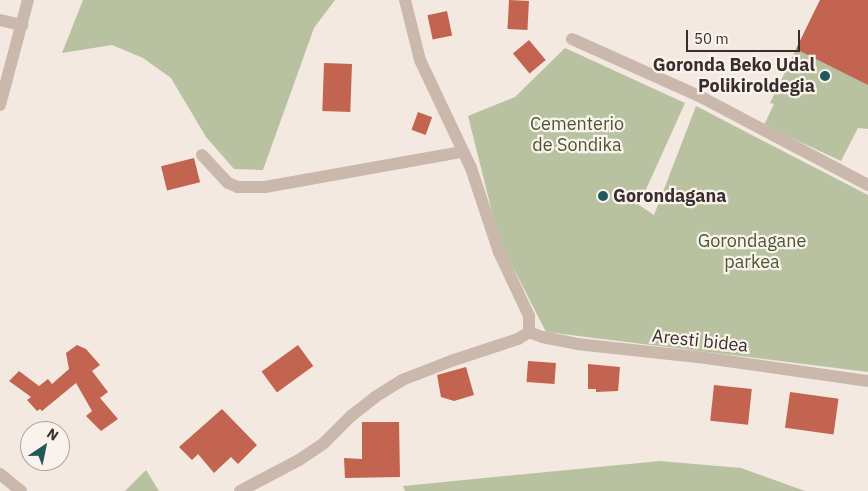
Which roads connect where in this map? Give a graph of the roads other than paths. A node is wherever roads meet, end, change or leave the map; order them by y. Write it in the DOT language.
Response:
graph roads {
  1 [pos="28,0"];
  2 [pos="405,0"];
  3 [pos="0,20"];
  4 [pos="22,25"];
  5 [pos="572,39"];
  6 [pos="0,104"];
  7 [pos="462,152"];
  8 [pos="202,154"];
  9 [pos="868,185"];
  10 [pos="529,332"];
  11 [pos="868,381"];
  12 [pos="0,474"];
  13 [pos="21,491"];
  14 [pos="240,491"];
  1 -- 4 [label="street"];
  2 -- 7 [label="street"];
  3 -- 4 [label="street"];
  4 -- 6 [label="street"];
  5 -- 9 [label="street"];
  7 -- 8 [label="street"];
  7 -- 10 [label="street"];
  10 -- 11 [label="street, Aresti bidea"];
  10 -- 14 [label="street"];
  12 -- 13 [label="street"];
}
